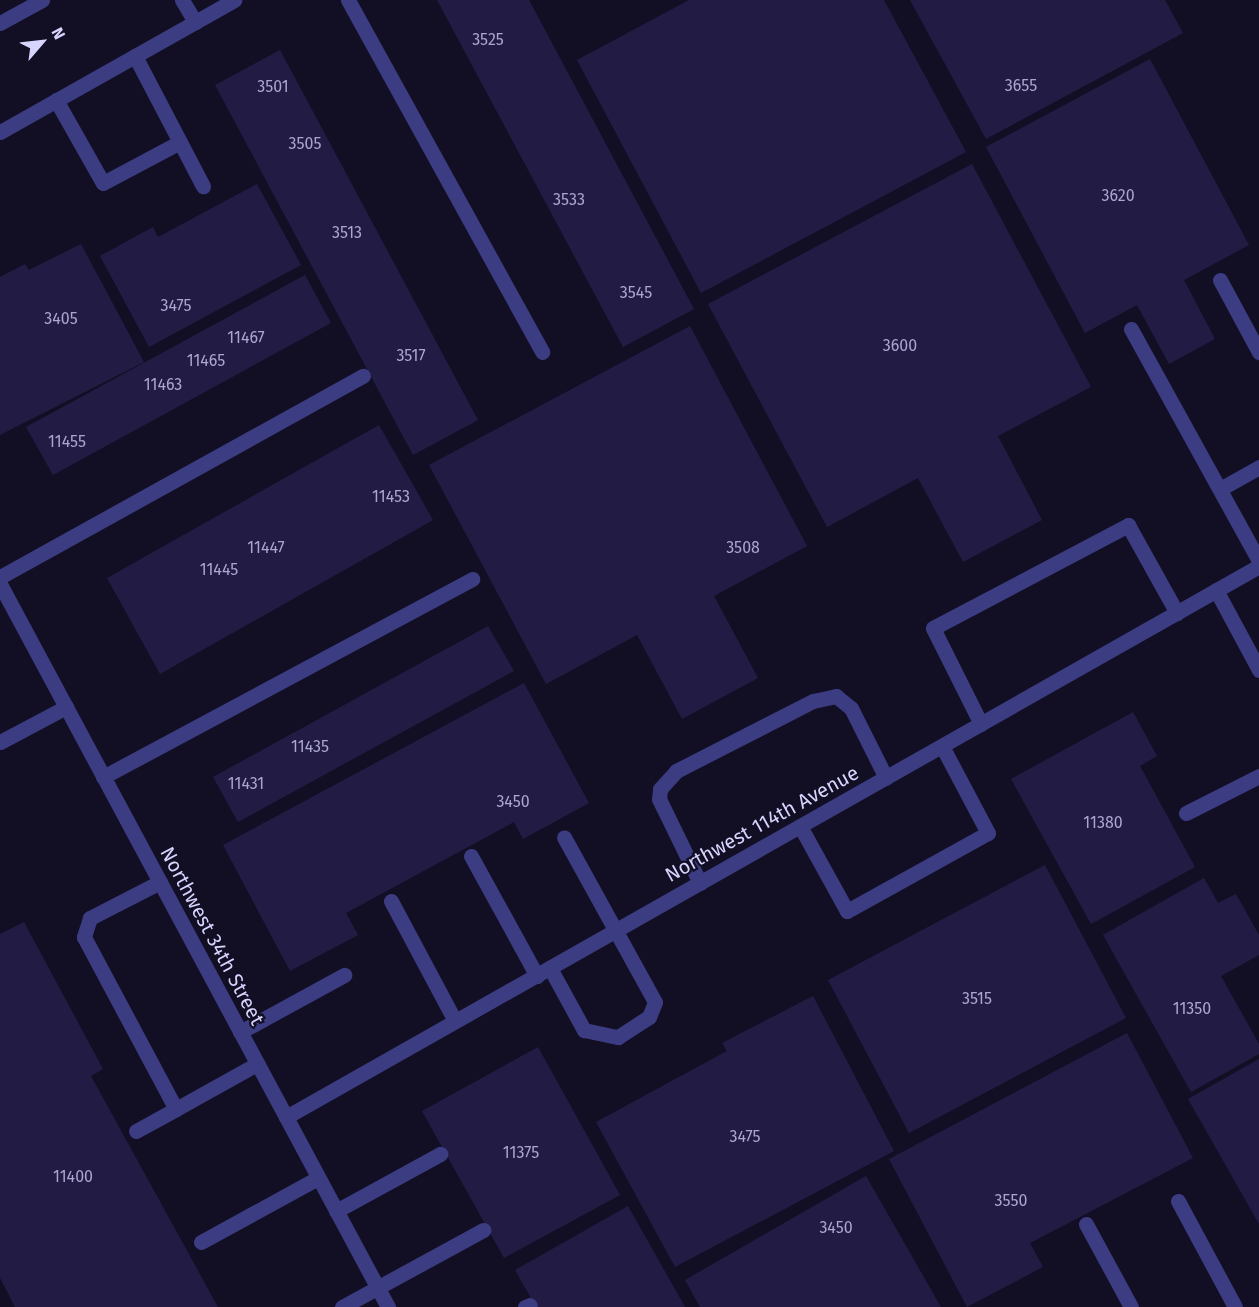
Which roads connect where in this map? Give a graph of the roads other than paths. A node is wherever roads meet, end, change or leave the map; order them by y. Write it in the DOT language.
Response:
graph roads {
  1 [pos="42,0"];
  2 [pos="182,0"];
  3 [pos="234,0"];
  4 [pos="348,0"];
  5 [pos="195,22"];
  6 [pos="0,23"];
  7 [pos="135,56"];
  8 [pos="56,100"];
  9 [pos="0,132"];
  10 [pos="180,142"];
  11 [pos="203,186"];
  12 [pos="1220,280"];
  13 [pos="1131,329"];
  14 [pos="542,352"];
  15 [pos="1259,352"];
  16 [pos="363,376"];
  17 [pos="1259,467"];
  18 [pos="1220,489"];
  19 [pos="1259,561"];
  20 [pos="1259,566"];
  21 [pos="0,577"];
  22 [pos="472,579"];
  23 [pos="0,584"];
  24 [pos="1216,590"];
  25 [pos="1177,613"];
  26 [pos="1259,670"];
  27 [pos="66,707"];
  28 [pos="981,724"];
  29 [pos="0,742"];
  30 [pos="942,746"];
  31 [pos="1259,776"];
  32 [pos="103,777"];
  33 [pos="886,778"];
  34 [pos="1186,813"];
  35 [pos="800,826"];
  36 [pos="564,837"];
  37 [pos="471,856"];
  38 [pos="160,882"];
  39 [pos="700,883"];
  40 [pos="391,901"];
  41 [pos="616,931"];
  42 [pos="543,972"];
  43 [pos="344,975"];
  44 [pos="455,1021"];
  45 [pos="240,1032"];
  46 [pos="257,1064"];
  47 [pos="176,1109"];
  48 [pos="286,1117"];
  49 [pos="136,1131"];
  50 [pos="440,1154"];
  51 [pos="318,1178"];
  52 [pos="1178,1202"];
  53 [pos="336,1211"];
  54 [pos="1086,1224"];
  55 [pos="483,1230"];
  56 [pos="201,1242"];
  57 [pos="377,1288"];
  58 [pos="342,1307"];
  59 [pos="388,1307"];
  60 [pos="1131,1307"];
  61 [pos="1235,1307"];
  1 -- 6 [label="street"];
  2 -- 5 [label="street"];
  3 -- 5 [label="street"];
  4 -- 14 [label="street"];
  5 -- 7 [label="street"];
  7 -- 8 [label="street"];
  7 -- 10 [label="street"];
  8 -- 9 [label="street"];
  8 -- 10 [label="street"];
  10 -- 11 [label="street"];
  12 -- 15 [label="street"];
  13 -- 18 [label="street"];
  16 -- 21 [label="street"];
  17 -- 18 [label="street"];
  18 -- 19 [label="street"];
  20 -- 24 [label="street, Northwest 114th Avenue"];
  22 -- 32 [label="street"];
  23 -- 27 [label="street, Northwest 34th Street"];
  24 -- 25 [label="street, Northwest 114th Avenue"];
  24 -- 26 [label="street"];
  25 -- 28 [label="street, Northwest 114th Avenue"];
  25 -- 28 [label="street"];
  27 -- 29 [label="street"];
  27 -- 32 [label="street, Northwest 34th Street"];
  28 -- 30 [label="street, Northwest 114th Avenue"];
  30 -- 33 [label="street, Northwest 114th Avenue"];
  30 -- 35 [label="street"];
  31 -- 34 [label="street"];
  32 -- 38 [label="street, Northwest 34th Street"];
  33 -- 35 [label="street, Northwest 114th Avenue"];
  33 -- 39 [label="street"];
  35 -- 39 [label="street, Northwest 114th Avenue"];
  36 -- 41 [label="street"];
  37 -- 42 [label="street"];
  38 -- 45 [label="street, Northwest 34th Street"];
  38 -- 47 [label="street"];
  39 -- 41 [label="street, Northwest 114th Avenue"];
  40 -- 44 [label="street"];
  41 -- 42 [label="street, Northwest 114th Avenue"];
  41 -- 42 [label="street"];
  42 -- 44 [label="street, Northwest 114th Avenue"];
  43 -- 45 [label="street"];
  44 -- 48 [label="street, Northwest 114th Avenue"];
  45 -- 46 [label="street, Northwest 34th Street"];
  46 -- 47 [label="street"];
  46 -- 48 [label="street, Northwest 34th Street"];
  47 -- 49 [label="street"];
  48 -- 51 [label="street, Northwest 34th Street"];
  50 -- 53 [label="street"];
  51 -- 53 [label="street, Northwest 34th Street"];
  51 -- 56 [label="street"];
  52 -- 61 [label="street"];
  53 -- 57 [label="street, Northwest 34th Street"];
  54 -- 60 [label="street"];
  55 -- 57 [label="street"];
  57 -- 58 [label="street"];
  57 -- 59 [label="street, Northwest 34th Street"];
}
